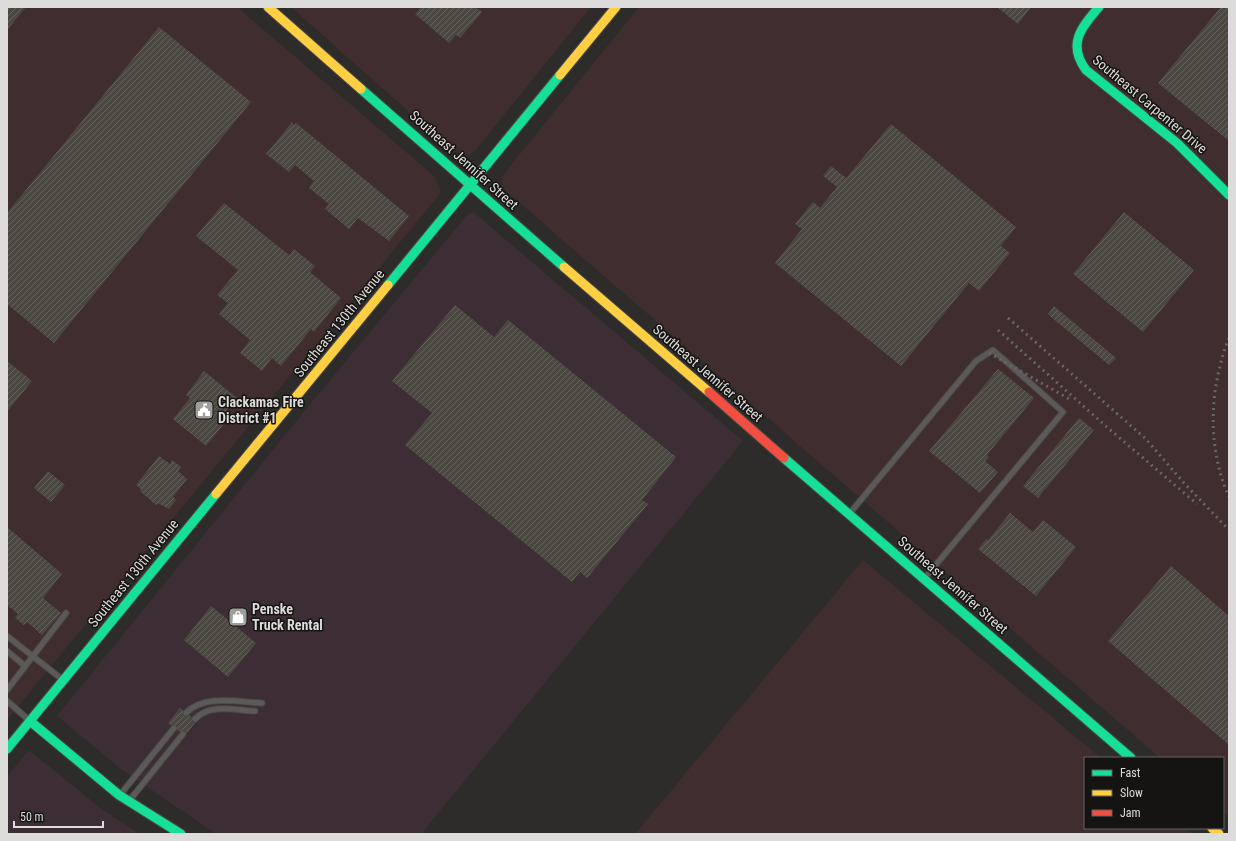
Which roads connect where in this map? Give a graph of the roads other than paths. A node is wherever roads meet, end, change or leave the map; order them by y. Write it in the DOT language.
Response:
graph roads {
  1 [pos="268,7"];
  2 [pos="616,7"];
  3 [pos="1099,7"];
  4 [pos="470,185"];
  5 [pos="1229,195"];
  6 [pos="849,514"];
  7 [pos="924,579"];
  8 [pos="66,613"];
  9 [pos="7,636"];
  10 [pos="7,650"];
  11 [pos="33,656"];
  12 [pos="26,666"];
  13 [pos="63,680"];
  14 [pos="7,690"];
  15 [pos="7,701"];
  16 [pos="262,703"];
  17 [pos="255,712"];
  18 [pos="186,713"];
  19 [pos="195,719"];
  20 [pos="30,721"];
  21 [pos="174,728"];
  22 [pos="183,734"];
  23 [pos="7,749"];
  24 [pos="1130,757"];
  25 [pos="119,795"];
  26 [pos="128,801"];
  27 [pos="181,834"];
  1 -- 4 [label="street, Southeast Jennifer Street"];
  2 -- 4 [label="street, Southeast 130th Avenue"];
  3 -- 5 [label="street, Southeast Carpenter Drive"];
  4 -- 6 [label="street, Southeast Jennifer Street"];
  4 -- 13 [label="street, Southeast 130th Avenue"];
  6 -- 7 [label="street, Southeast Jennifer Street"];
  6 -- 7 [label="lane"];
  7 -- 24 [label="street, Southeast Jennifer Street"];
  8 -- 11 [label="lane"];
  9 -- 11 [label="lane"];
  10 -- 12 [label="lane"];
  11 -- 12 [label="lane"];
  11 -- 13 [label="lane"];
  12 -- 14 [label="lane"];
  13 -- 20 [label="street, Southeast 130th Avenue"];
  15 -- 20 [label="lane"];
  16 -- 18 [label="lane"];
  17 -- 19 [label="lane"];
  20 -- 23 [label="street, Southeast 130th Avenue"];
  20 -- 25 [label="street"];
  21 -- 25 [label="lane"];
  22 -- 26 [label="lane"];
  25 -- 26 [label="street"];
  26 -- 27 [label="street"];
}
